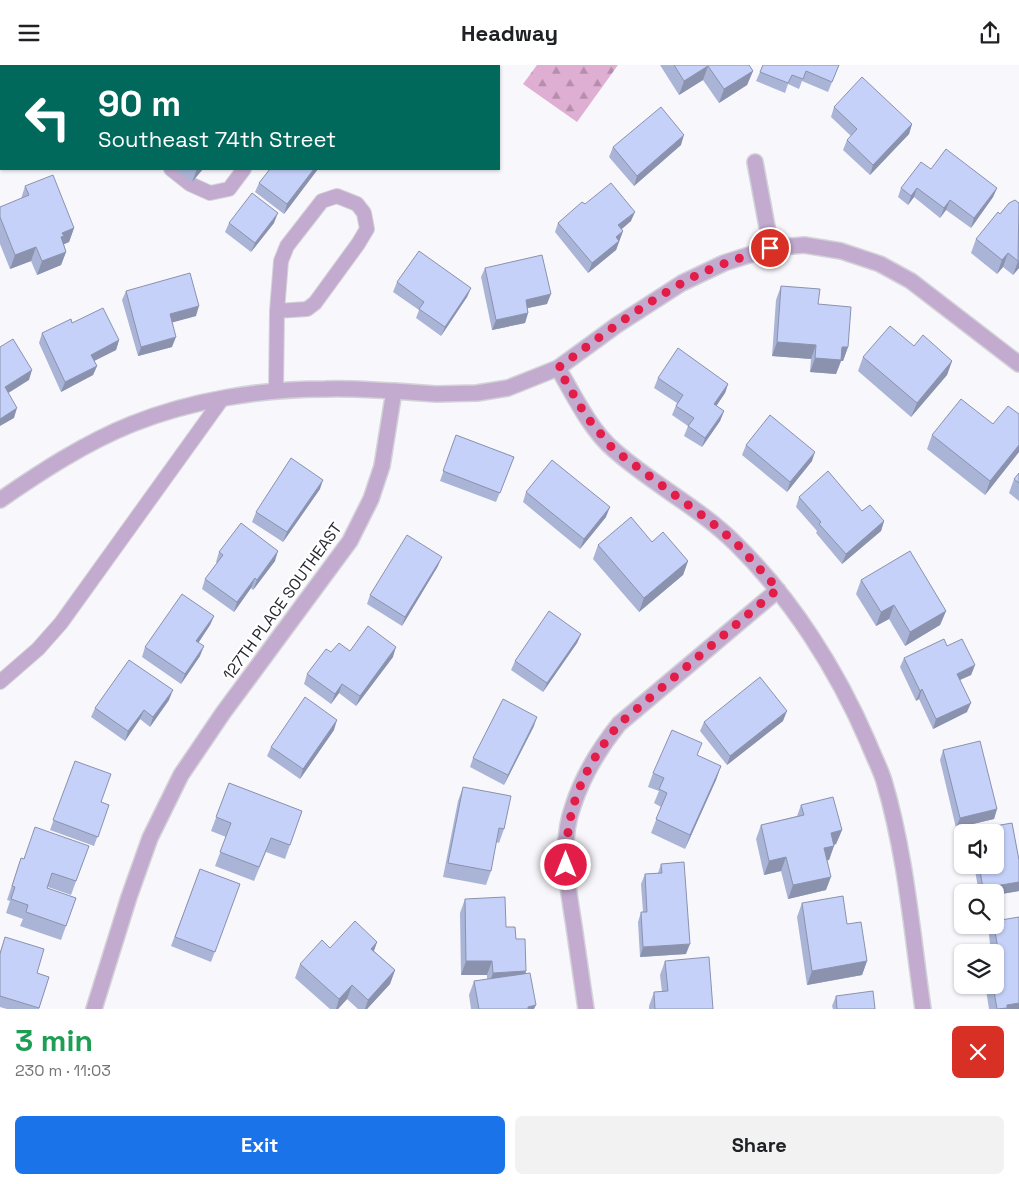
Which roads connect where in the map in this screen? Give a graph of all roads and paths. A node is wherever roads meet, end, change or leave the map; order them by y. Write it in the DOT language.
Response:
graph roads {
  1 [pos="755,162"];
  2 [pos="172,170"];
  3 [pos="243,170"];
  4 [pos="770,248"];
  5 [pos="277,311"];
  6 [pos="1019,364"];
  7 [pos="558,368"];
  8 [pos="276,391"];
  9 [pos="394,391"];
  10 [pos="222,399"];
  11 [pos="0,500"];
  12 [pos="778,589"];
  13 [pos="0,682"];
  14 [pos="96,1008"];
  15 [pos="586,1009"];
  16 [pos="923,1009"];
  1 -- 4 [label="street"];
  2 -- 3 [label="lane"];
  4 -- 6 [label="street"];
  4 -- 7 [label="street"];
  5 -- 5 [label="lane"];
  5 -- 8 [label="lane"];
  7 -- 9 [label="street"];
  7 -- 12 [label="street"];
  8 -- 9 [label="street"];
  8 -- 10 [label="street"];
  9 -- 14 [label="street, 127TH PLACE SOUTHEAST"];
  10 -- 11 [label="street"];
  10 -- 13 [label="lane"];
  12 -- 15 [label="street"];
  12 -- 16 [label="street"];
}
